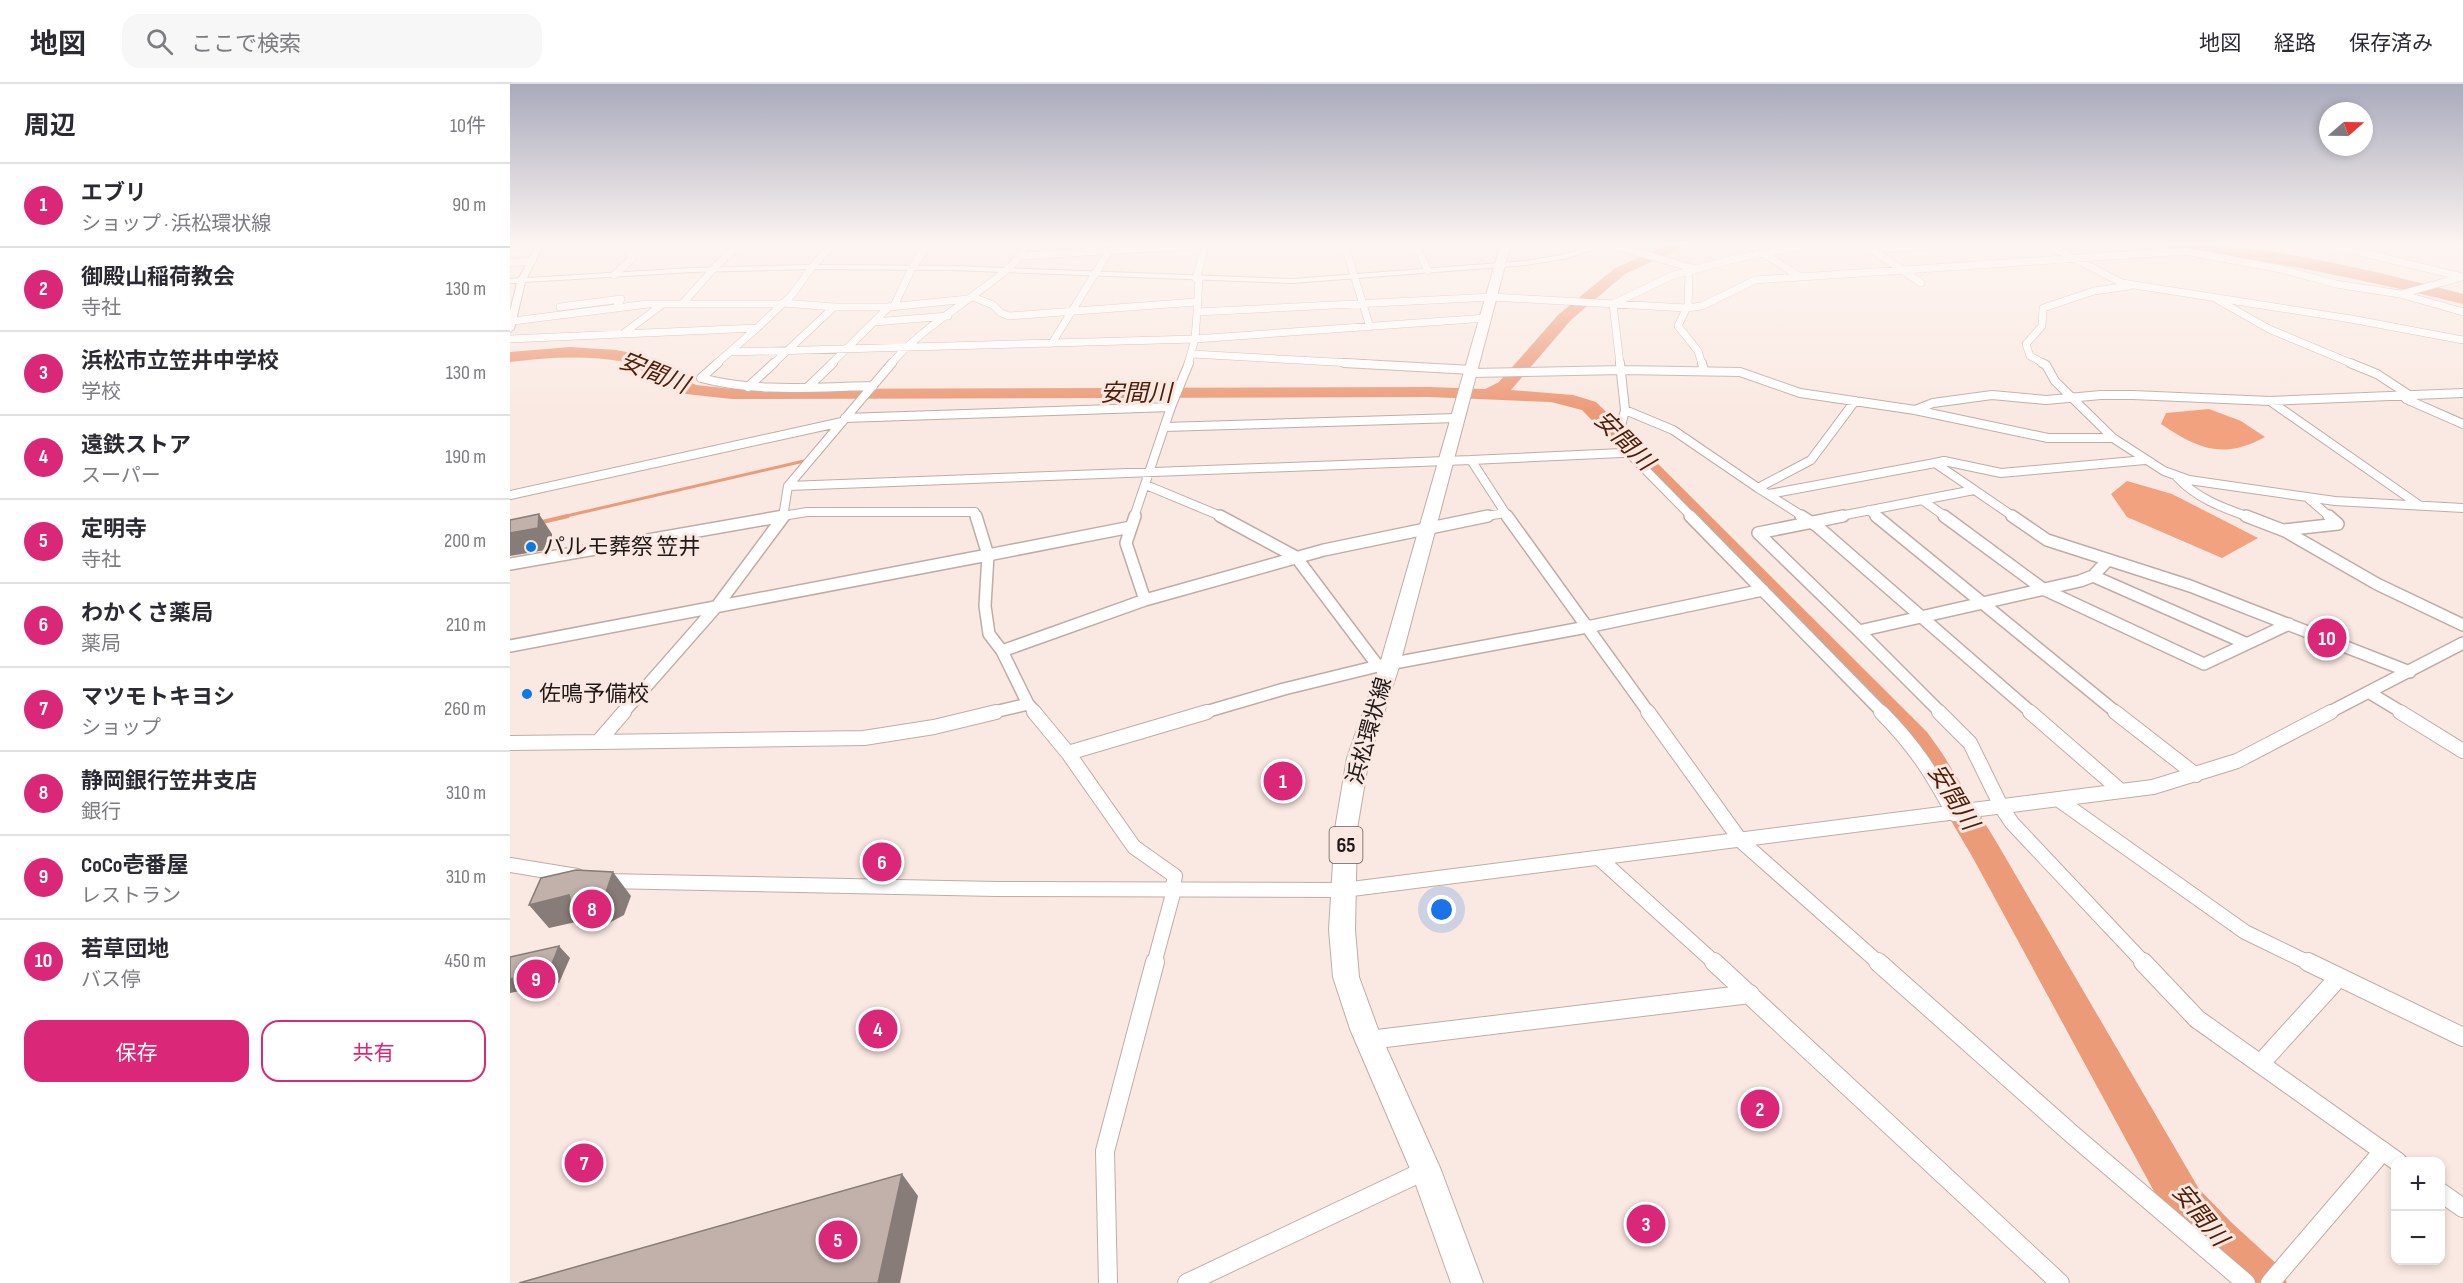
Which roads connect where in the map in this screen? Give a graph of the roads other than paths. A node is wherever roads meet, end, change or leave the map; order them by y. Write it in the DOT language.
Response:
graph roads {
  1 [pos="517,299"];
  2 [pos="687,299"];
  3 [pos="787,299"];
  4 [pos="896,299"];
  5 [pos="962,299"];
  6 [pos="970,299"];
  7 [pos="974,299"];
  8 [pos="1079,299"];
  9 [pos="1196,299"];
  10 [pos="1362,299"];
  11 [pos="1461,299"];
  12 [pos="1492,299"];
  13 [pos="1528,299"];
  14 [pos="1623,299"];
  15 [pos="1687,299"];
  16 [pos="1716,299"];
  17 [pos="2070,299"];
  18 [pos="2217,299"];
  19 [pos="2229,299"];
  20 [pos="2417,299"];
  21 [pos="1196,302"];
  22 [pos="664,303"];
  23 [pos="682,304"];
  24 [pos="783,304"];
  25 [pos="1613,304"];
  26 [pos="1364,305"];
  27 [pos="892,306"];
  28 [pos="834,307"];
  29 [pos="1686,308"];
  30 [pos="615,309"];
  31 [pos="1072,310"];
  32 [pos="1197,312"];
  33 [pos="2463,312"];
  34 [pos="949,315"];
  35 [pos="1487,318"];
  36 [pos="512,320"];
  37 [pos="874,322"];
  38 [pos="1370,327"];
  39 [pos="757,328"];
  40 [pos="623,333"];
  41 [pos="510,339"];
  42 [pos="1195,339"];
  43 [pos="2463,340"];
  44 [pos="1052,343"];
  45 [pos="905,347"];
  46 [pos="847,349"];
  47 [pos="787,351"];
  48 [pos="731,352"];
  49 [pos="1191,354"];
  50 [pos="1622,370"];
  51 [pos="1704,371"];
  52 [pos="1472,372"];
  53 [pos="809,386"];
  54 [pos="748,387"];
  55 [pos="868,391"];
  56 [pos="2463,393"];
  57 [pos="2409,395"];
  58 [pos="2073,397"];
  59 [pos="1855,401"];
  60 [pos="2270,401"];
  61 [pos="1461,402"];
  62 [pos="1171,407"];
  63 [pos="1625,410"];
  64 [pos="1915,410"];
  65 [pos="844,420"];
  66 [pos="2463,424"];
  67 [pos="1165,427"];
  68 [pos="2113,438"];
  69 [pos="1634,454"];
  70 [pos="1471,460"];
  71 [pos="2145,460"];
  72 [pos="1446,461"];
  73 [pos="1935,463"];
  74 [pos="2176,477"];
  75 [pos="1148,479"];
  76 [pos="788,486"];
  77 [pos="1758,488"];
  78 [pos="1974,490"];
  79 [pos="1769,494"];
  80 [pos="510,495"];
  81 [pos="2307,498"];
  82 [pos="1922,500"];
  83 [pos="2420,505"];
  84 [pos="2463,508"];
  85 [pos="1869,510"];
  86 [pos="1505,513"];
  87 [pos="785,515"];
  88 [pos="1811,522"];
  89 [pos="1428,526"];
  90 [pos="1131,527"];
  91 [pos="2283,530"];
  92 [pos="988,555"];
  93 [pos="1296,558"];
  94 [pos="2107,561"];
  95 [pos="510,564"];
  96 [pos="2093,576"];
  97 [pos="2043,589"];
  98 [pos="1763,590"];
  99 [pos="1146,600"];
  100 [pos="1982,603"];
  101 [pos="717,606"];
  102 [pos="1920,617"];
  103 [pos="2289,624"];
  104 [pos="2463,625"];
  105 [pos="1587,627"];
  106 [pos="1859,631"];
  107 [pos="2245,643"];
  108 [pos="2463,643"];
  109 [pos="510,646"];
  110 [pos="1002,651"];
  111 [pos="1384,665"];
  112 [pos="2410,672"];
  113 [pos="2370,693"];
  114 [pos="1028,704"];
  115 [pos="598,742"];
  116 [pos="510,743"];
  117 [pos="2463,751"];
  118 [pos="1068,753"];
  119 [pos="2196,775"];
  120 [pos="2121,792"];
  121 [pos="2059,800"];
  122 [pos="2002,808"];
  123 [pos="1954,814"];
  124 [pos="1742,841"];
  125 [pos="1600,859"];
  126 [pos="510,865"];
  127 [pos="1173,890"];
  128 [pos="1344,890"];
  129 [pos="2339,977"];
  130 [pos="1750,994"];
  131 [pos="2463,1037"];
  132 [pos="1369,1040"];
  133 [pos="2261,1063"];
  134 [pos="2390,1156"];
  135 [pos="1426,1170"];
  136 [pos="2445,1195"];
  137 [pos="2463,1208"];
  138 [pos="2271,1281"];
  139 [pos="1190,1282"];
  140 [pos="1108,1283"];
  141 [pos="1467,1283"];
  142 [pos="2060,1283"];
  143 [pos="2246,1283"];
  1 -- 36 [label="street"];
  2 -- 23 [label="street"];
  3 -- 24 [label="street"];
  4 -- 27 [label="street"];
  5 -- 27 [label="street"];
  6 -- 34 [label="street"];
  7 -- 31 [label="street"];
  8 -- 31 [label="street"];
  9 -- 21 [label="street"];
  10 -- 26 [label="street"];
  11 -- 26 [label="street"];
  12 -- 35 [label="main road, 浜松環状線 / 65"];
  13 -- 25 [label="street"];
  14 -- 25 [label="street"];
  15 -- 29 [label="street"];
  16 -- 29 [label="street"];
  17 -- 58 [label="street"];
  18 -- 57 [label="street"];
  19 -- 43 [label="street"];
  20 -- 33 [label="street"];
  21 -- 31 [label="street"];
  21 -- 32 [label="street"];
  22 -- 23 [label="street"];
  22 -- 30 [label="street"];
  22 -- 40 [label="street"];
  23 -- 24 [label="street"];
  24 -- 28 [label="street"];
  24 -- 39 [label="street"];
  25 -- 29 [label="street"];
  25 -- 50 [label="street"];
  26 -- 32 [label="street"];
  26 -- 38 [label="street"];
  27 -- 28 [label="street"];
  27 -- 37 [label="street"];
  28 -- 47 [label="street"];
  29 -- 51 [label="street"];
  30 -- 36 [label="street"];
  30 -- 36 [label="street"];
  31 -- 44 [label="street"];
  32 -- 42 [label="street"];
  34 -- 37 [label="street"];
  34 -- 45 [label="street"];
  35 -- 38 [label="street"];
  35 -- 52 [label="main road, 浜松環状線 / 65"];
  37 -- 46 [label="street"];
  38 -- 42 [label="street"];
  39 -- 40 [label="street"];
  39 -- 48 [label="street"];
  40 -- 41 [label="street"];
  42 -- 44 [label="street"];
  42 -- 49 [label="street"];
  44 -- 45 [label="street"];
  45 -- 46 [label="street"];
  45 -- 55 [label="street"];
  46 -- 47 [label="street"];
  46 -- 53 [label="street"];
  47 -- 48 [label="street"];
  47 -- 54 [label="street"];
  48 -- 54 [label="street"];
  49 -- 52 [label="street"];
  49 -- 62 [label="street"];
  50 -- 51 [label="street"];
  50 -- 52 [label="street"];
  50 -- 63 [label="street"];
  51 -- 59 [label="street"];
  52 -- 61 [label="main road, 浜松環状線 / 65"];
  53 -- 54 [label="street"];
  53 -- 55 [label="street"];
  55 -- 65 [label="street"];
  56 -- 57 [label="street"];
  57 -- 60 [label="street"];
  57 -- 66 [label="street"];
  58 -- 60 [label="street"];
  58 -- 64 [label="street"];
  58 -- 68 [label="street"];
  59 -- 64 [label="street"];
  59 -- 77 [label="street"];
  60 -- 83 [label="street"];
  61 -- 67 [label="street"];
  61 -- 72 [label="main road, 浜松環状線 / 65"];
  62 -- 65 [label="street"];
  62 -- 67 [label="street"];
  63 -- 69 [label="street"];
  63 -- 77 [label="street"];
  64 -- 68 [label="street"];
  65 -- 76 [label="street"];
  65 -- 80 [label="street"];
  67 -- 75 [label="street"];
  68 -- 71 [label="street"];
  69 -- 70 [label="street"];
  69 -- 98 [label="street"];
  70 -- 72 [label="street"];
  70 -- 86 [label="street"];
  71 -- 73 [label="street"];
  71 -- 74 [label="street"];
  72 -- 75 [label="street"];
  72 -- 89 [label="main road, 浜松環状線 / 65"];
  73 -- 78 [label="street"];
  73 -- 79 [label="street"];
  74 -- 81 [label="street"];
  74 -- 91 [label="street"];
  75 -- 76 [label="street"];
  75 -- 90 [label="street"];
  75 -- 93 [label="street"];
  76 -- 87 [label="street"];
  77 -- 79 [label="street"];
  78 -- 82 [label="street"];
  78 -- 94 [label="street"];
  79 -- 88 [label="street"];
  81 -- 83 [label="street"];
  81 -- 91 [label="street"];
  82 -- 85 [label="street"];
  82 -- 97 [label="street"];
  83 -- 84 [label="street"];
  85 -- 88 [label="street"];
  85 -- 100 [label="street"];
  86 -- 89 [label="street"];
  86 -- 105 [label="street"];
  87 -- 92 [label="street"];
  87 -- 95 [label="street"];
  87 -- 101 [label="street"];
  88 -- 102 [label="street"];
  88 -- 106 [label="street"];
  89 -- 93 [label="street"];
  89 -- 111 [label="main road, 浜松環状線 / 65"];
  90 -- 92 [label="street"];
  90 -- 99 [label="street"];
  91 -- 104 [label="street"];
  92 -- 101 [label="street"];
  92 -- 110 [label="street"];
  93 -- 99 [label="street"];
  93 -- 111 [label="street"];
  94 -- 96 [label="street"];
  94 -- 103 [label="street"];
  96 -- 97 [label="street"];
  96 -- 107 [label="street"];
  97 -- 100 [label="street"];
  97 -- 107 [label="street"];
  98 -- 105 [label="street"];
  98 -- 123 [label="street"];
  99 -- 110 [label="street"];
  100 -- 102 [label="street"];
  100 -- 119 [label="street"];
  101 -- 109 [label="street"];
  101 -- 115 [label="street"];
  102 -- 106 [label="street"];
  102 -- 120 [label="street"];
  103 -- 107 [label="street"];
  103 -- 112 [label="street"];
  105 -- 111 [label="street"];
  105 -- 124 [label="street"];
  106 -- 122 [label="street"];
  108 -- 112 [label="street"];
  110 -- 114 [label="street"];
  111 -- 118 [label="street"];
  111 -- 128 [label="main road, 浜松環状線 / 65"];
  112 -- 113 [label="street"];
  113 -- 117 [label="street"];
  113 -- 119 [label="street"];
  114 -- 115 [label="street"];
  114 -- 118 [label="street"];
  115 -- 116 [label="street"];
  118 -- 127 [label="street"];
  119 -- 120 [label="street"];
  120 -- 121 [label="street"];
  121 -- 122 [label="street"];
  121 -- 129 [label="street"];
  122 -- 123 [label="street"];
  122 -- 133 [label="street"];
  123 -- 124 [label="street"];
  124 -- 125 [label="street"];
  124 -- 143 [label="street"];
  125 -- 128 [label="street"];
  125 -- 130 [label="street"];
  126 -- 127 [label="street"];
  127 -- 128 [label="street"];
  127 -- 140 [label="street"];
  128 -- 132 [label="main road, 浜松環状線 / 65"];
  129 -- 131 [label="street"];
  129 -- 133 [label="street"];
  130 -- 132 [label="street"];
  130 -- 142 [label="street"];
  132 -- 135 [label="main road, 浜松環状線 / 65"];
  133 -- 134 [label="street"];
  134 -- 138 [label="street"];
  135 -- 139 [label="street"];
  135 -- 141 [label="main road, 浜松環状線 / 65"];
  136 -- 137 [label="street"];
}
